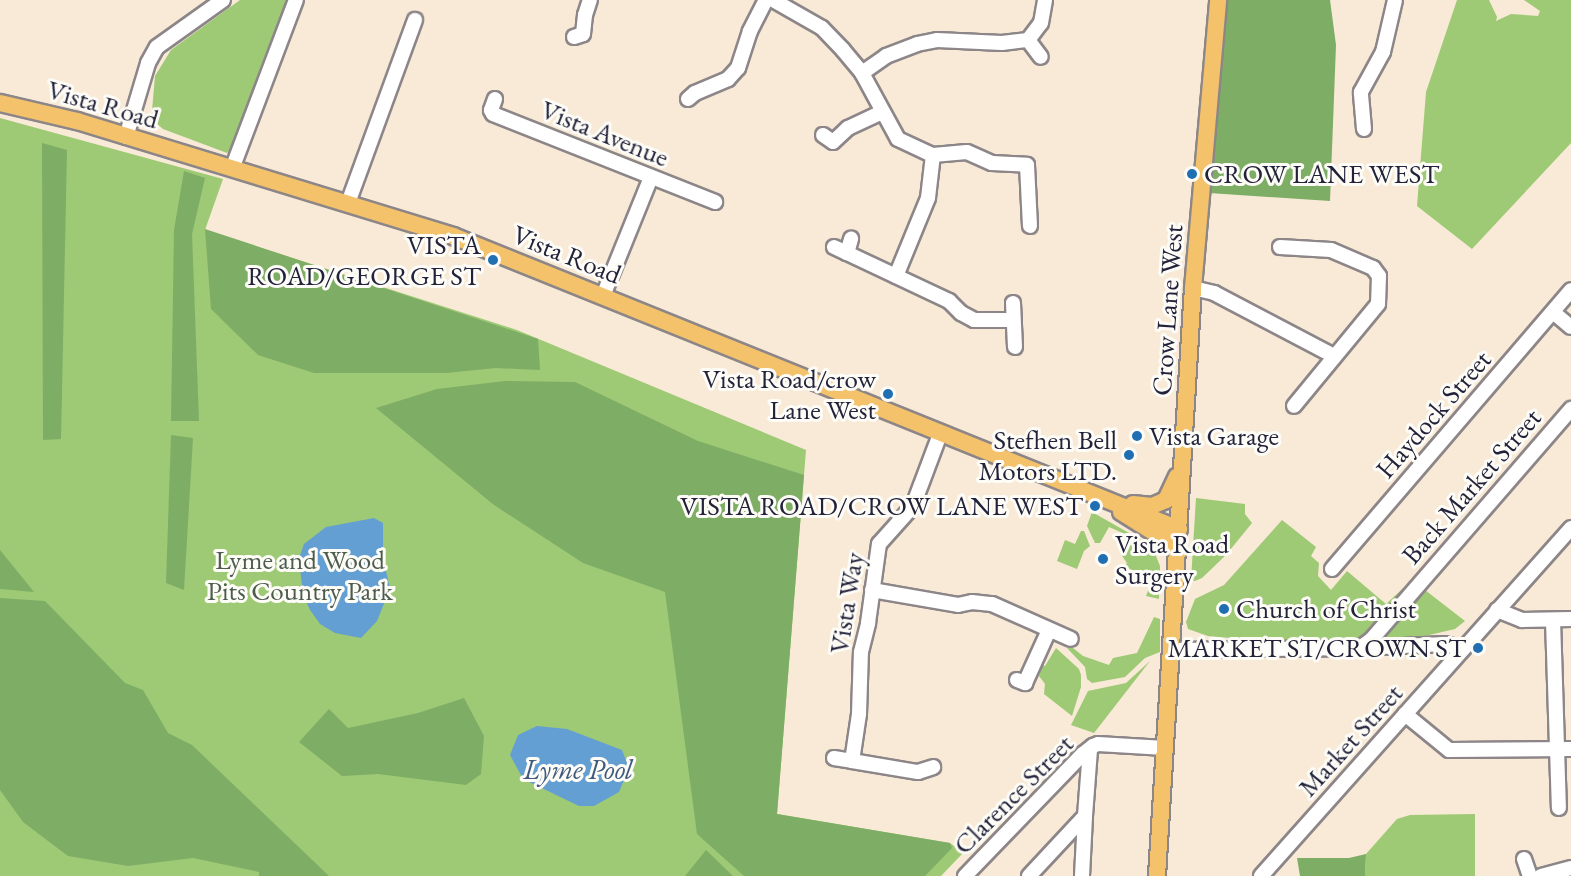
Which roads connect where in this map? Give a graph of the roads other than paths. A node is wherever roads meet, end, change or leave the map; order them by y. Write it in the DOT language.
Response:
graph roads {
  1 [pos="223,0"];
  2 [pos="296,0"];
  3 [pos="590,0"];
  4 [pos="766,0"];
  5 [pos="773,0"];
  6 [pos="1045,0"];
  7 [pos="1218,0"];
  8 [pos="1395,0"];
  9 [pos="415,20"];
  10 [pos="583,35"];
  11 [pos="1028,40"];
  12 [pos="1041,57"];
  13 [pos="862,73"];
  14 [pos="495,99"];
  15 [pos="688,99"];
  16 [pos="0,103"];
  17 [pos="882,112"];
  18 [pos="1364,132"];
  19 [pos="126,137"];
  20 [pos="832,143"];
  21 [pos="933,155"];
  22 [pos="232,169"];
  23 [pos="651,177"];
  24 [pos="715,202"];
  25 [pos="348,203"];
  26 [pos="1030,226"];
  27 [pos="851,239"];
  28 [pos="1280,247"];
  29 [pos="896,276"];
  30 [pos="1193,288"];
  31 [pos="1571,290"];
  32 [pos="603,296"];
  33 [pos="1013,303"];
  34 [pos="1553,312"];
  35 [pos="1013,320"];
  36 [pos="1571,327"];
  37 [pos="1015,347"];
  38 [pos="1334,356"];
  39 [pos="1294,406"];
  40 [pos="1571,408"];
  41 [pos="940,434"];
  42 [pos="1183,454"];
  43 [pos="1100,498"];
  44 [pos="1571,528"];
  45 [pos="1179,529"];
  46 [pos="1177,547"];
  47 [pos="1332,569"];
  48 [pos="872,590"];
  49 [pos="1497,610"];
  50 [pos="1571,619"];
  51 [pos="1553,620"];
  52 [pos="1049,630"];
  53 [pos="1071,639"];
  54 [pos="1360,648"];
  55 [pos="1462,649"];
  56 [pos="1171,650"];
  57 [pos="1025,684"];
  58 [pos="1405,714"];
  59 [pos="1165,748"];
  60 [pos="1090,749"];
  61 [pos="1564,749"];
  62 [pos="834,758"];
  63 [pos="852,761"];
  64 [pos="933,767"];
  65 [pos="1558,808"];
  66 [pos="1085,816"];
  67 [pos="1524,859"];
  68 [pos="1571,868"];
  69 [pos="1038,873"];
  70 [pos="969,875"];
  71 [pos="1082,876"];
  72 [pos="1157,876"];
  73 [pos="1261,876"];
  74 [pos="1530,876"];
  75 [pos="1541,876"];
  1 -- 19 [label="street"];
  2 -- 22 [label="street"];
  3 -- 10 [label="street"];
  4 -- 15 [label="street"];
  5 -- 13 [label="street"];
  6 -- 11 [label="street"];
  7 -- 30 [label="main road, Crow Lane West"];
  8 -- 18 [label="street"];
  9 -- 25 [label="street"];
  11 -- 12 [label="street"];
  11 -- 13 [label="street"];
  13 -- 17 [label="street"];
  14 -- 23 [label="street, Vista Avenue"];
  16 -- 19 [label="main road, Vista Road"];
  17 -- 20 [label="street"];
  17 -- 21 [label="street"];
  19 -- 22 [label="main road, Vista Road"];
  21 -- 26 [label="street"];
  21 -- 29 [label="street"];
  22 -- 25 [label="main road, Vista Road"];
  23 -- 24 [label="street, Vista Avenue"];
  23 -- 32 [label="street"];
  25 -- 32 [label="main road, Vista Road"];
  27 -- 29 [label="street"];
  28 -- 38 [label="street"];
  29 -- 35 [label="street"];
  30 -- 38 [label="street"];
  30 -- 42 [label="main road, Crow Lane West"];
  31 -- 34 [label="street, Haydock Street"];
  32 -- 41 [label="main road, Vista Road"];
  33 -- 35 [label="street"];
  34 -- 36 [label="street"];
  34 -- 47 [label="street, Haydock Street"];
  35 -- 37 [label="street"];
  38 -- 39 [label="street"];
  40 -- 54 [label="street, Back Market Street"];
  41 -- 43 [label="main road, Vista Road"];
  41 -- 48 [label="street, Vista Way"];
  42 -- 43 [label="main road"];
  42 -- 45 [label="main road, Crow Lane West"];
  43 -- 45 [label="main road, Vista Road"];
  43 -- 46 [label="main road, Vista Road"];
  44 -- 49 [label="street, Market Street"];
  45 -- 46 [label="main road, Crow Lane West"];
  46 -- 56 [label="main road, Crow Lane West"];
  48 -- 52 [label="street"];
  48 -- 63 [label="street, Vista Way"];
  49 -- 51 [label="street"];
  49 -- 55 [label="street, Market Street"];
  50 -- 51 [label="street"];
  51 -- 61 [label="street"];
  52 -- 53 [label="street"];
  52 -- 57 [label="street"];
  54 -- 55 [label="street"];
  54 -- 56 [label="street"];
  55 -- 58 [label="street, Market Street"];
  56 -- 59 [label="main road, Crow Lane West"];
  58 -- 61 [label="street"];
  58 -- 73 [label="street, Market Street"];
  59 -- 60 [label="street, Clarence Street"];
  59 -- 72 [label="main road, Crow Lane West"];
  60 -- 66 [label="street"];
  60 -- 70 [label="street, Clarence Street"];
  61 -- 65 [label="street"];
  62 -- 63 [label="street"];
  63 -- 64 [label="street"];
  66 -- 69 [label="street"];
  66 -- 71 [label="street"];
  67 -- 74 [label="street"];
  68 -- 75 [label="street"];
}
